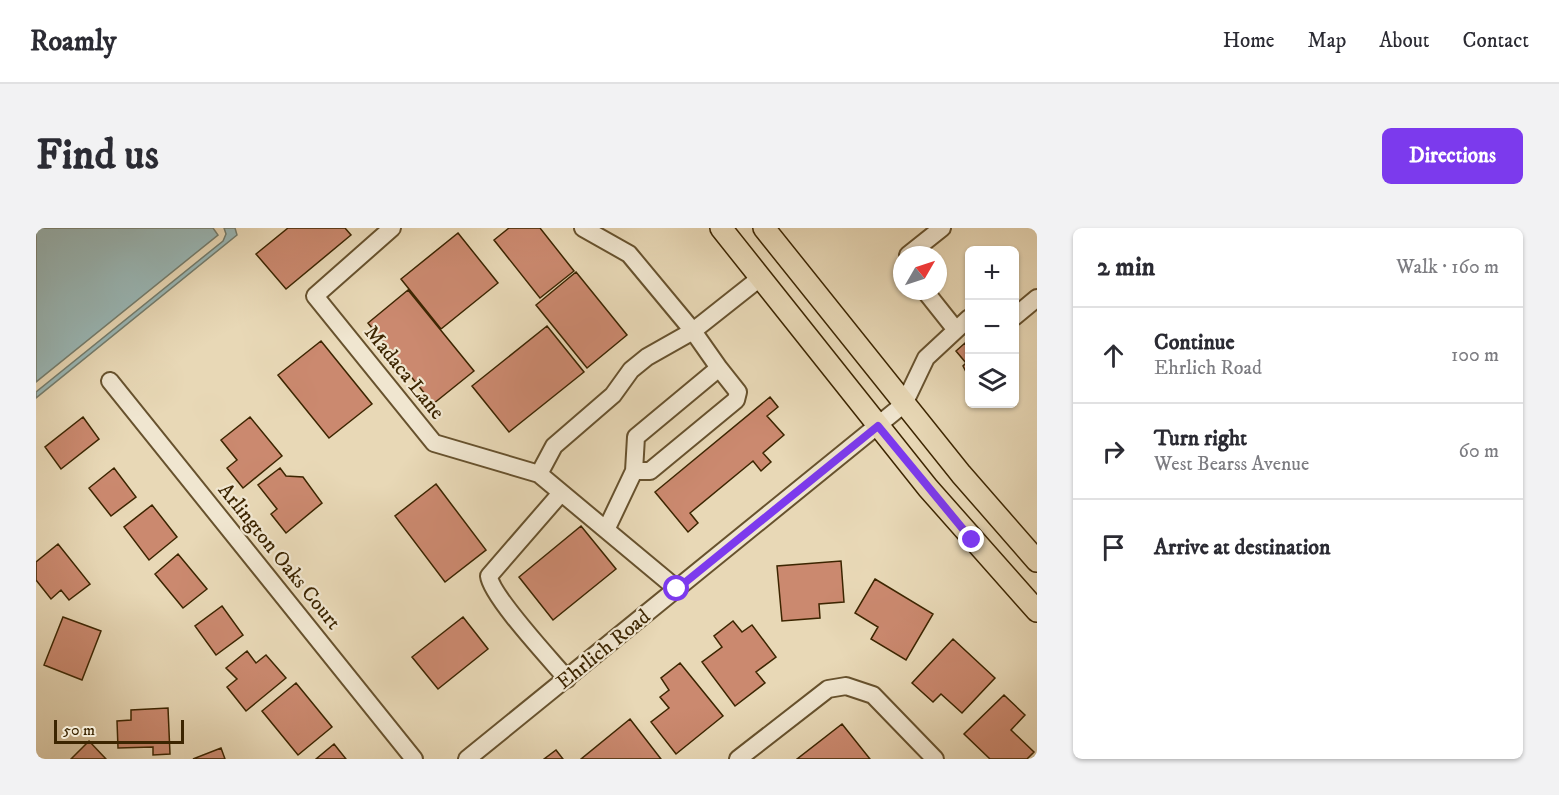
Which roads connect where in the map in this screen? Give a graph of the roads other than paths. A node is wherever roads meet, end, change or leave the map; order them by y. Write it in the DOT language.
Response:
graph roads {
  1 [pos="392,228"];
  2 [pos="583,228"];
  3 [pos="721,228"];
  4 [pos="764,228"];
  5 [pos="942,228"];
  6 [pos="920,246"];
  7 [pos="760,278"];
  8 [pos="1037,298"];
  9 [pos="932,300"];
  10 [pos="1019,313"];
  11 [pos="965,322"];
  12 [pos="956,330"];
  13 [pos="693,331"];
  14 [pos="719,368"];
  15 [pos="110,381"];
  16 [pos="904,404"];
  17 [pos="878,426"];
  18 [pos="634,471"];
  19 [pos="539,474"];
  20 [pos="561,493"];
  21 [pos="606,530"];
  22 [pos="1037,561"];
  23 [pos="677,589"];
  24 [pos="1037,611"];
  25 [pos="567,679"];
  26 [pos="414,759"];
  27 [pos="467,759"];
  28 [pos="738,759"];
  29 [pos="935,759"];
  1 -- 19 [label="street, Madaca Lane"];
  2 -- 13 [label="street"];
  3 -- 7 [label="main road"];
  4 -- 16 [label="main road"];
  5 -- 6 [label="street"];
  7 -- 13 [label="street"];
  7 -- 17 [label="main road"];
  8 -- 10 [label="street"];
  9 -- 12 [label="street"];
  11 -- 12 [label="street"];
  12 -- 16 [label="street"];
  13 -- 14 [label="street"];
  13 -- 19 [label="street"];
  14 -- 18 [label="street"];
  14 -- 18 [label="street"];
  15 -- 26 [label="street, Arlington Oaks Court"];
  16 -- 17 [label="street, Ehrlich Road"];
  16 -- 22 [label="main road"];
  17 -- 23 [label="street, Ehrlich Road"];
  17 -- 24 [label="main road"];
  18 -- 21 [label="street"];
  19 -- 20 [label="street, Madaca Lane"];
  20 -- 21 [label="street, Madaca Lane"];
  20 -- 25 [label="street"];
  21 -- 23 [label="street, Madaca Lane"];
  23 -- 25 [label="street, Ehrlich Road"];
  25 -- 27 [label="street, Ehrlich Road"];
  28 -- 29 [label="street"];
}
